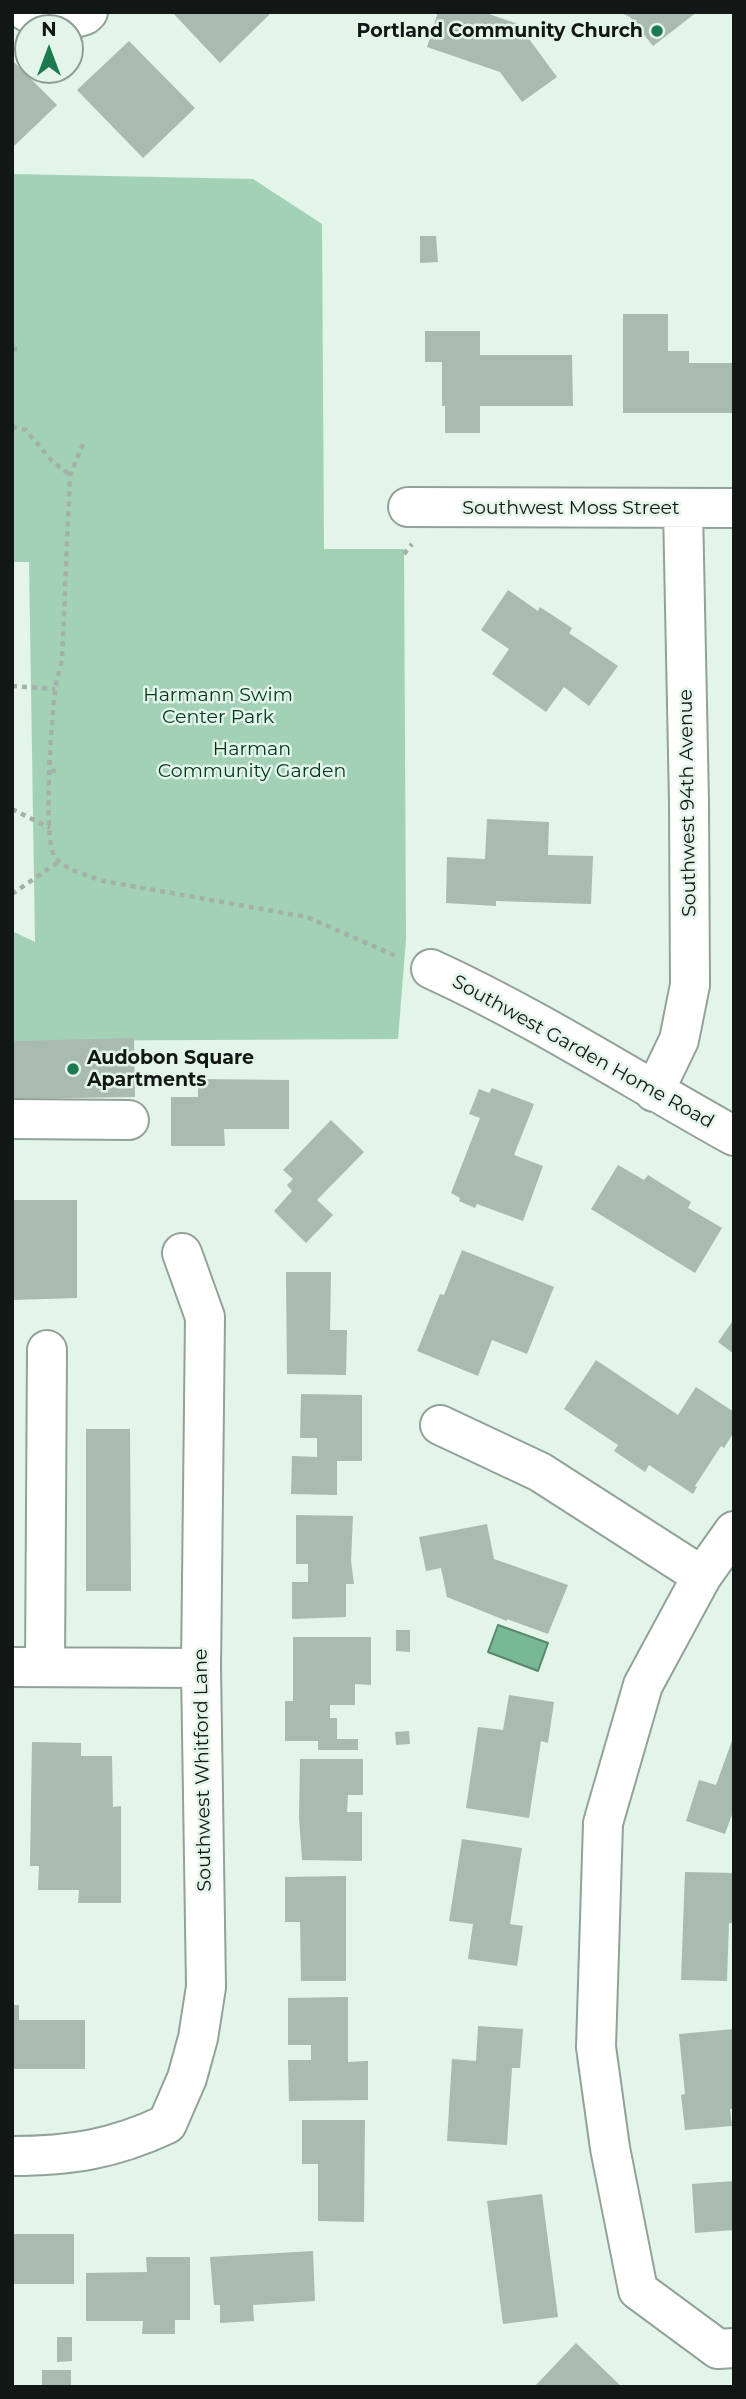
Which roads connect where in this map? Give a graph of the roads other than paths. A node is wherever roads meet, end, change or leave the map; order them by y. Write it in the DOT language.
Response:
graph roads {
  1 [pos="27,12"];
  2 [pos="88,12"];
  3 [pos="408,507"];
  4 [pos="682,508"];
  5 [pos="734,508"];
  6 [pos="431,970"];
  7 [pos="654,1092"];
  8 [pos="12,1119"];
  9 [pos="129,1120"];
  10 [pos="734,1136"];
  11 [pos="182,1253"];
  12 [pos="47,1350"];
  13 [pos="440,1425"];
  14 [pos="734,1531"];
  15 [pos="702,1576"];
  16 [pos="29,1667"];
  17 [pos="201,1668"];
  18 [pos="12,2156"];
  19 [pos="734,2348"];
  1 -- 2 [label="street"];
  3 -- 4 [label="street, Southwest Moss Street"];
  4 -- 5 [label="street, Southwest Moss Street"];
  4 -- 7 [label="street, Southwest 94th Avenue"];
  6 -- 7 [label="street, Southwest Garden Home Road"];
  7 -- 10 [label="street, Southwest Garden Home Road"];
  8 -- 9 [label="street"];
  11 -- 17 [label="street, Southwest Whitford Lane"];
  12 -- 16 [label="street"];
  13 -- 15 [label="street"];
  14 -- 15 [label="street"];
  15 -- 19 [label="street"];
  16 -- 17 [label="street"];
  17 -- 18 [label="street, Southwest Whitford Lane"];
}
